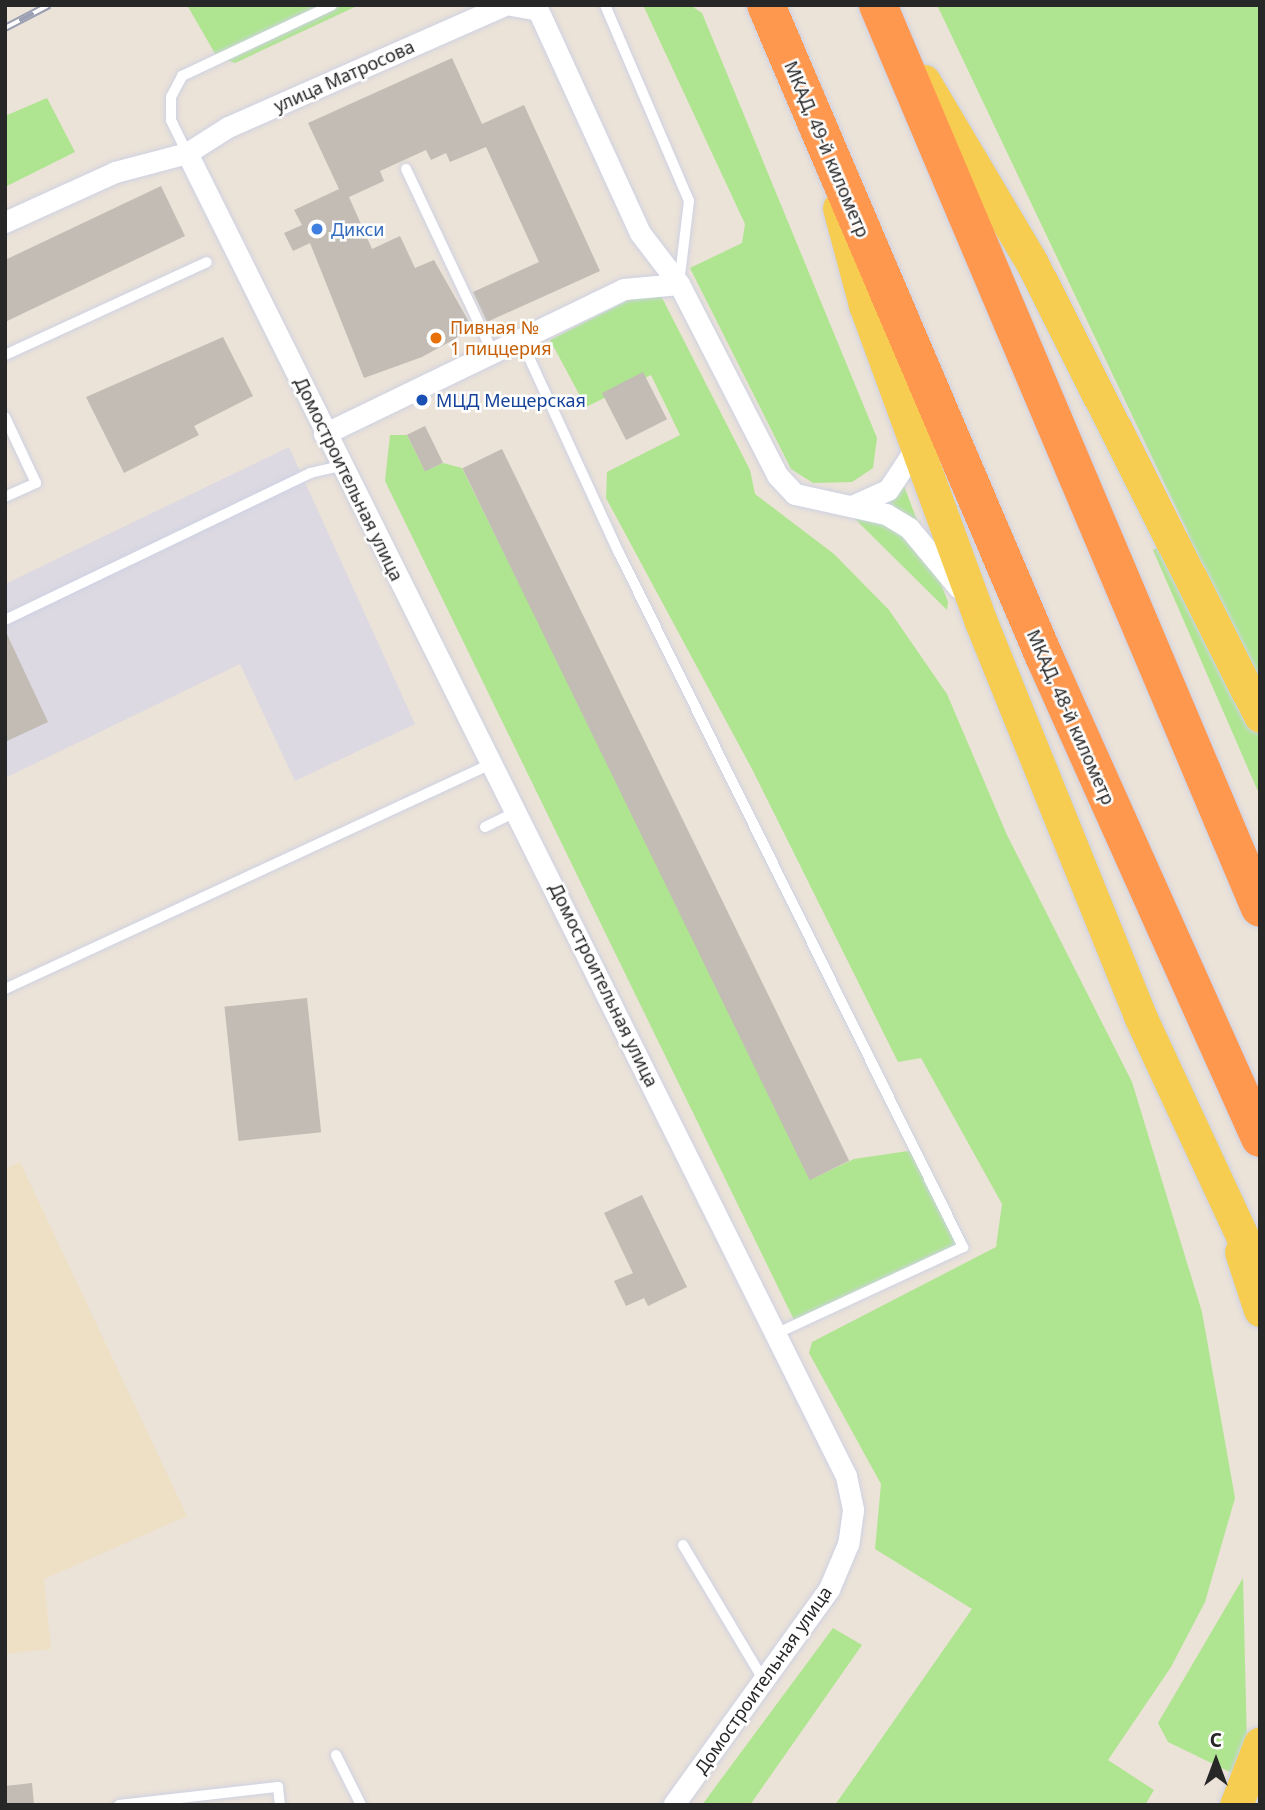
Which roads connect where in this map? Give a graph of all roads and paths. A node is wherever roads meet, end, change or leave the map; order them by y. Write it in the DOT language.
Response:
graph roads {
  1 [pos="332,5"];
  2 [pos="504,5"];
  3 [pos="511,5"];
  4 [pos="605,5"];
  5 [pos="766,5"];
  6 [pos="878,7"];
  7 [pos="537,8"];
  8 [pos="814,122"];
  9 [pos="187,153"];
  10 [pos="406,169"];
  11 [pos="5,222"];
  12 [pos="207,262"];
  13 [pos="679,284"];
  14 [pos="890,292"];
  15 [pos="520,338"];
  16 [pos="492,351"];
  17 [pos="5,355"];
  18 [pos="5,416"];
  19 [pos="911,430"];
  20 [pos="324,434"];
  21 [pos="341,466"];
  22 [pos="5,497"];
  23 [pos="854,505"];
  24 [pos="5,620"];
  25 [pos="981,622"];
  26 [pos="1260,716"];
  27 [pos="494,762"];
  28 [pos="518,811"];
  29 [pos="485,827"];
  30 [pos="1260,908"];
  31 [pos="5,989"];
  32 [pos="1260,1138"];
  33 [pos="1224,1200"];
  34 [pos="1260,1273"];
  35 [pos="1260,1310"];
  36 [pos="776,1334"];
  37 [pos="683,1545"];
  38 [pos="765,1683"];
  39 [pos="1260,1743"];
  40 [pos="336,1755"];
  41 [pos="178,1801"];
  42 [pos="119,1805"];
  43 [pos="280,1805"];
  44 [pos="361,1805"];
  45 [pos="673,1805"];
  46 [pos="1236,1805"];
  1 -- 9 [label="lane"];
  2 -- 9 [label="street, улица Матросова"];
  3 -- 7 [label="street"];
  4 -- 13 [label="lane"];
  5 -- 8 [label="highway, МКАД, 49-й километр"];
  6 -- 26 [label="main road"];
  6 -- 30 [label="highway"];
  7 -- 13 [label="street"];
  8 -- 14 [label="highway, МКАД, 49-й километр"];
  8 -- 19 [label="main road"];
  9 -- 11 [label="street, улица Матросова"];
  9 -- 20 [label="street, Домостроительная улица"];
  10 -- 16 [label="lane"];
  12 -- 17 [label="lane"];
  13 -- 15 [label="street"];
  13 -- 23 [label="street"];
  14 -- 32 [label="highway, МКАД, 48-й километр"];
  15 -- 16 [label="street"];
  15 -- 36 [label="lane"];
  16 -- 20 [label="street"];
  18 -- 22 [label="lane"];
  19 -- 23 [label="street"];
  19 -- 25 [label="main road"];
  20 -- 21 [label="street, Домостроительная улица"];
  21 -- 24 [label="lane"];
  21 -- 27 [label="street, Домостроительная улица"];
  23 -- 25 [label="street"];
  25 -- 33 [label="main road"];
  27 -- 28 [label="street, Домостроительная улица"];
  27 -- 31 [label="lane"];
  28 -- 29 [label="lane"];
  28 -- 36 [label="street, Домостроительная улица"];
  33 -- 34 [label="main road"];
  33 -- 35 [label="main road"];
  36 -- 38 [label="street, Домостроительная улица"];
  37 -- 38 [label="lane"];
  38 -- 45 [label="street, Домостроительная улица"];
  39 -- 46 [label="main road"];
  40 -- 44 [label="lane"];
  41 -- 42 [label="lane"];
  41 -- 43 [label="lane"];
}
